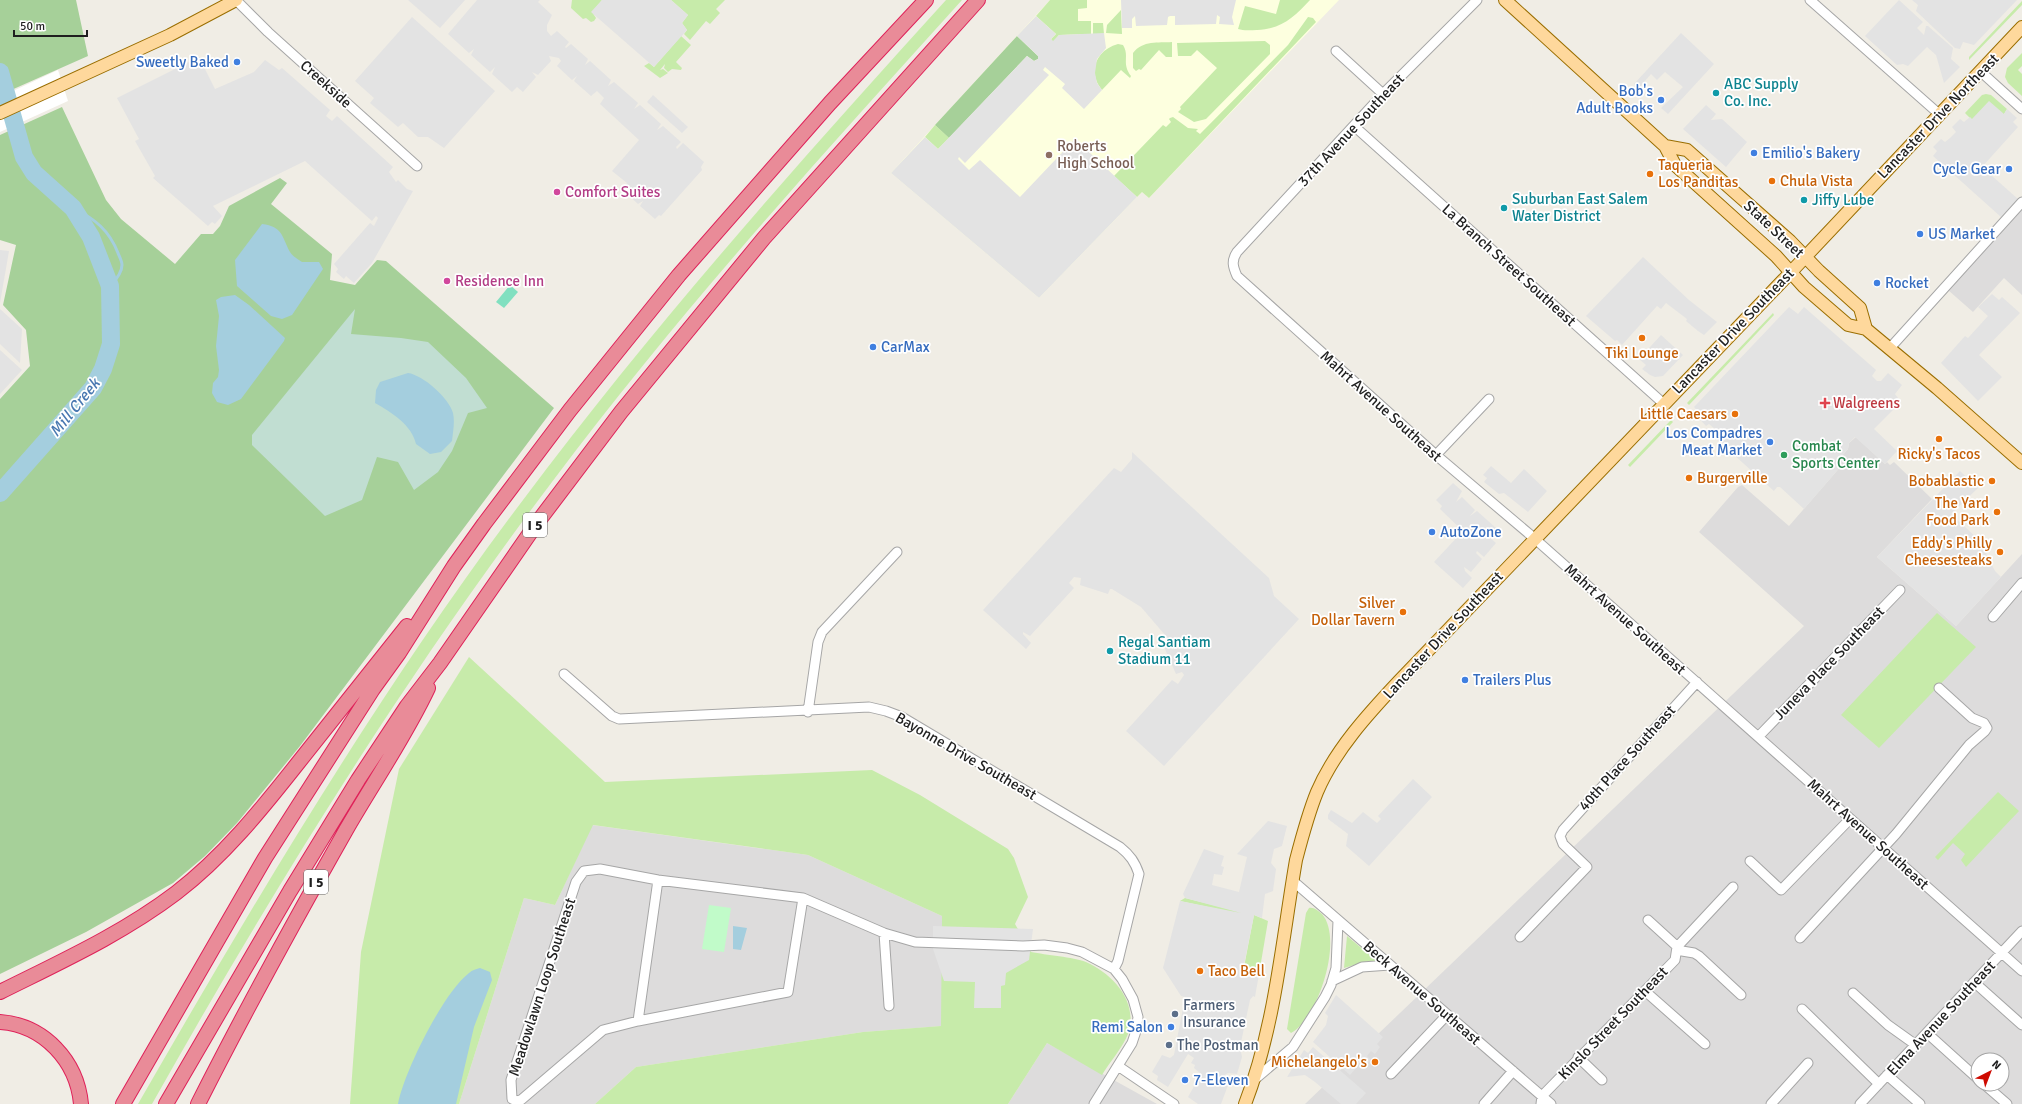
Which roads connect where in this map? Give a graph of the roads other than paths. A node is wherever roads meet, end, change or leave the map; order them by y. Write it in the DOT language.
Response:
graph roads {
  1 [pos="236,0"];
  2 [pos="926,0"];
  3 [pos="978,0"];
  4 [pos="1477,0"];
  5 [pos="1505,0"];
  6 [pos="1810,0"];
  7 [pos="2022,27"];
  8 [pos="1336,51"];
  9 [pos="1980,71"];
  10 [pos="1383,94"];
  11 [pos="2022,109"];
  12 [pos="0,113"];
  13 [pos="1939,114"];
  14 [pos="1354,126"];
  15 [pos="1665,146"];
  16 [pos="417,166"];
  17 [pos="2022,202"];
  18 [pos="1805,257"];
  19 [pos="1232,264"];
  20 [pos="1791,272"];
  21 [pos="1866,329"];
  22 [pos="1890,348"];
  23 [pos="1489,399"];
  24 [pos="1664,404"];
  25 [pos="1436,456"];
  26 [pos="2022,464"];
  27 [pos="1534,538"];
  28 [pos="897,552"];
  29 [pos="454,566"];
  30 [pos="2022,583"];
  31 [pos="1900,590"];
  32 [pos="1993,617"];
  33 [pos="440,663"];
  34 [pos="564,674"];
  35 [pos="1697,682"];
  36 [pos="1939,688"];
  37 [pos="808,712"];
  38 [pos="1759,736"];
  39 [pos="1850,819"];
  40 [pos="1883,848"];
  41 [pos="1750,861"];
  42 [pos="658,880"];
  43 [pos="1293,881"];
  44 [pos="1733,887"];
  45 [pos="804,898"];
  46 [pos="1648,920"];
  47 [pos="1338,921"];
  48 [pos="2022,931"];
  49 [pos="884,933"];
  50 [pos="1520,937"];
  51 [pos="1800,938"];
  52 [pos="104,940"];
  53 [pos="1677,947"];
  54 [pos="2002,953"];
  55 [pos="1390,965"];
  56 [pos="1114,969"];
  57 [pos="2022,971"];
  58 [pos="1332,981"];
  59 [pos="1974,982"];
  60 [pos="0,983"];
  61 [pos="1645,991"];
  62 [pos="0,992"];
  63 [pos="1852,993"];
  64 [pos="1742,995"];
  65 [pos="889,1006"];
  66 [pos="1802,1009"];
  67 [pos="1447,1014"];
  68 [pos="638,1021"];
  69 [pos="0,1022"];
  70 [pos="2022,1025"];
  71 [pos="1927,1033"];
  72 [pos="1704,1044"];
  73 [pos="1916,1045"];
  74 [pos="1578,1058"];
  75 [pos="1808,1063"];
  76 [pos="1118,1066"];
  77 [pos="1513,1071"];
  78 [pos="1970,1072"];
  79 [pos="1391,1074"];
  80 [pos="1887,1075"];
  81 [pos="1254,1080"];
  82 [pos="1602,1080"];
  83 [pos="1879,1084"];
  84 [pos="1993,1092"];
  85 [pos="1542,1100"];
  86 [pos="80,1104"];
  87 [pos="123,1104"];
  88 [pos="166,1104"];
  89 [pos="198,1104"];
  90 [pos="1094,1104"];
  91 [pos="1174,1104"];
  92 [pos="1245,1104"];
  93 [pos="1484,1104"];
  94 [pos="1551,1104"];
  95 [pos="1771,1104"];
  96 [pos="1860,1104"];
  97 [pos="1920,1104"];
  98 [pos="2007,1104"];
  1 -- 12 [label="main road"];
  1 -- 16 [label="street, Creekside"];
  2 -- 29 [label="highway"];
  3 -- 33 [label="highway, I 5"];
  4 -- 10 [label="street, 37th Avenue Southeast"];
  5 -- 15 [label="main road, State Street"];
  6 -- 13 [label="street"];
  7 -- 9 [label="main road, Lancaster Drive Northeast"];
  8 -- 10 [label="street"];
  9 -- 11 [label="street"];
  9 -- 13 [label="main road, Lancaster Drive Northeast"];
  10 -- 14 [label="street, 37th Avenue Southeast"];
  13 -- 18 [label="main road, Lancaster Drive Northeast"];
  14 -- 19 [label="street, 37th Avenue Southeast"];
  14 -- 24 [label="street, La Branch Street Southeast"];
  15 -- 18 [label="main road, State Street"];
  15 -- 20 [label="main road, State Street"];
  17 -- 22 [label="street"];
  18 -- 20 [label="main road, Lancaster Drive Southeast"];
  18 -- 21 [label="main road, State Street"];
  19 -- 25 [label="street, Mahrt Avenue Southeast"];
  20 -- 21 [label="main road, State Street"];
  20 -- 24 [label="main road, Lancaster Drive Southeast"];
  21 -- 22 [label="main road, State Street"];
  22 -- 26 [label="main road, State Street"];
  23 -- 25 [label="street"];
  24 -- 27 [label="main road, Lancaster Drive Southeast"];
  25 -- 27 [label="street, Mahrt Avenue Southeast"];
  27 -- 35 [label="street, Mahrt Avenue Southeast"];
  27 -- 43 [label="main road, Lancaster Drive Southeast"];
  28 -- 37 [label="street"];
  29 -- 52 [label="highway"];
  29 -- 87 [label="highway"];
  30 -- 32 [label="street"];
  31 -- 38 [label="street, Juneva Place Southeast"];
  33 -- 88 [label="highway, I 5"];
  33 -- 89 [label="highway, I 5"];
  34 -- 37 [label="street, Bayonne Drive Southeast"];
  35 -- 38 [label="street, Mahrt Avenue Southeast"];
  35 -- 50 [label="street, 40th Place Southeast"];
  36 -- 40 [label="street"];
  37 -- 56 [label="street, Bayonne Drive Southeast"];
  38 -- 39 [label="street, Mahrt Avenue Southeast"];
  39 -- 40 [label="street, Mahrt Avenue Southeast"];
  39 -- 41 [label="street"];
  40 -- 51 [label="street"];
  40 -- 54 [label="street, Mahrt Avenue Southeast"];
  42 -- 45 [label="street, Meadowlawn Loop Southeast"];
  42 -- 68 [label="street"];
  42 -- 68 [label="street, Meadowlawn Loop Southeast"];
  43 -- 47 [label="street, Beck Avenue Southeast"];
  43 -- 81 [label="main road, Lancaster Drive Southeast"];
  44 -- 53 [label="street"];
  45 -- 49 [label="street, Meadowlawn Loop Southeast"];
  45 -- 68 [label="street, Meadowlawn Loop Southeast"];
  46 -- 53 [label="street"];
  47 -- 55 [label="street, Beck Avenue Southeast"];
  47 -- 58 [label="street"];
  48 -- 54 [label="street, Elma Avenue Southeast"];
  49 -- 56 [label="street, Meadowlawn Loop Southeast"];
  49 -- 65 [label="street"];
  52 -- 60 [label="highway"];
  52 -- 62 [label="highway"];
  53 -- 61 [label="street, Kinslo Street Southeast"];
  53 -- 64 [label="street"];
  54 -- 57 [label="street, Mahrt Avenue Southeast"];
  54 -- 59 [label="street, Elma Avenue Southeast"];
  55 -- 58 [label="street"];
  55 -- 67 [label="street, Beck Avenue Southeast"];
  56 -- 76 [label="street"];
  58 -- 81 [label="street"];
  59 -- 70 [label="street"];
  59 -- 71 [label="street, Elma Avenue Southeast"];
  61 -- 72 [label="street"];
  61 -- 74 [label="street, Kinslo Street Southeast"];
  63 -- 73 [label="street"];
  66 -- 83 [label="street"];
  67 -- 77 [label="street, Beck Avenue Southeast"];
  67 -- 79 [label="street"];
  69 -- 86 [label="highway"];
  71 -- 73 [label="street, Elma Avenue Southeast"];
  71 -- 78 [label="street"];
  73 -- 80 [label="street, Elma Avenue Southeast"];
  74 -- 82 [label="street"];
  74 -- 85 [label="street, Kinslo Street Southeast"];
  75 -- 95 [label="street"];
  76 -- 90 [label="street"];
  76 -- 91 [label="street"];
  77 -- 85 [label="street, Beck Avenue Southeast"];
  77 -- 93 [label="street"];
  80 -- 83 [label="street, Elma Avenue Southeast"];
  80 -- 97 [label="street"];
  81 -- 92 [label="main road, Lancaster Drive Southeast"];
  83 -- 96 [label="street, Elma Avenue Southeast"];
  84 -- 98 [label="street"];
  85 -- 94 [label="street, Beck Avenue Southeast"];
}
